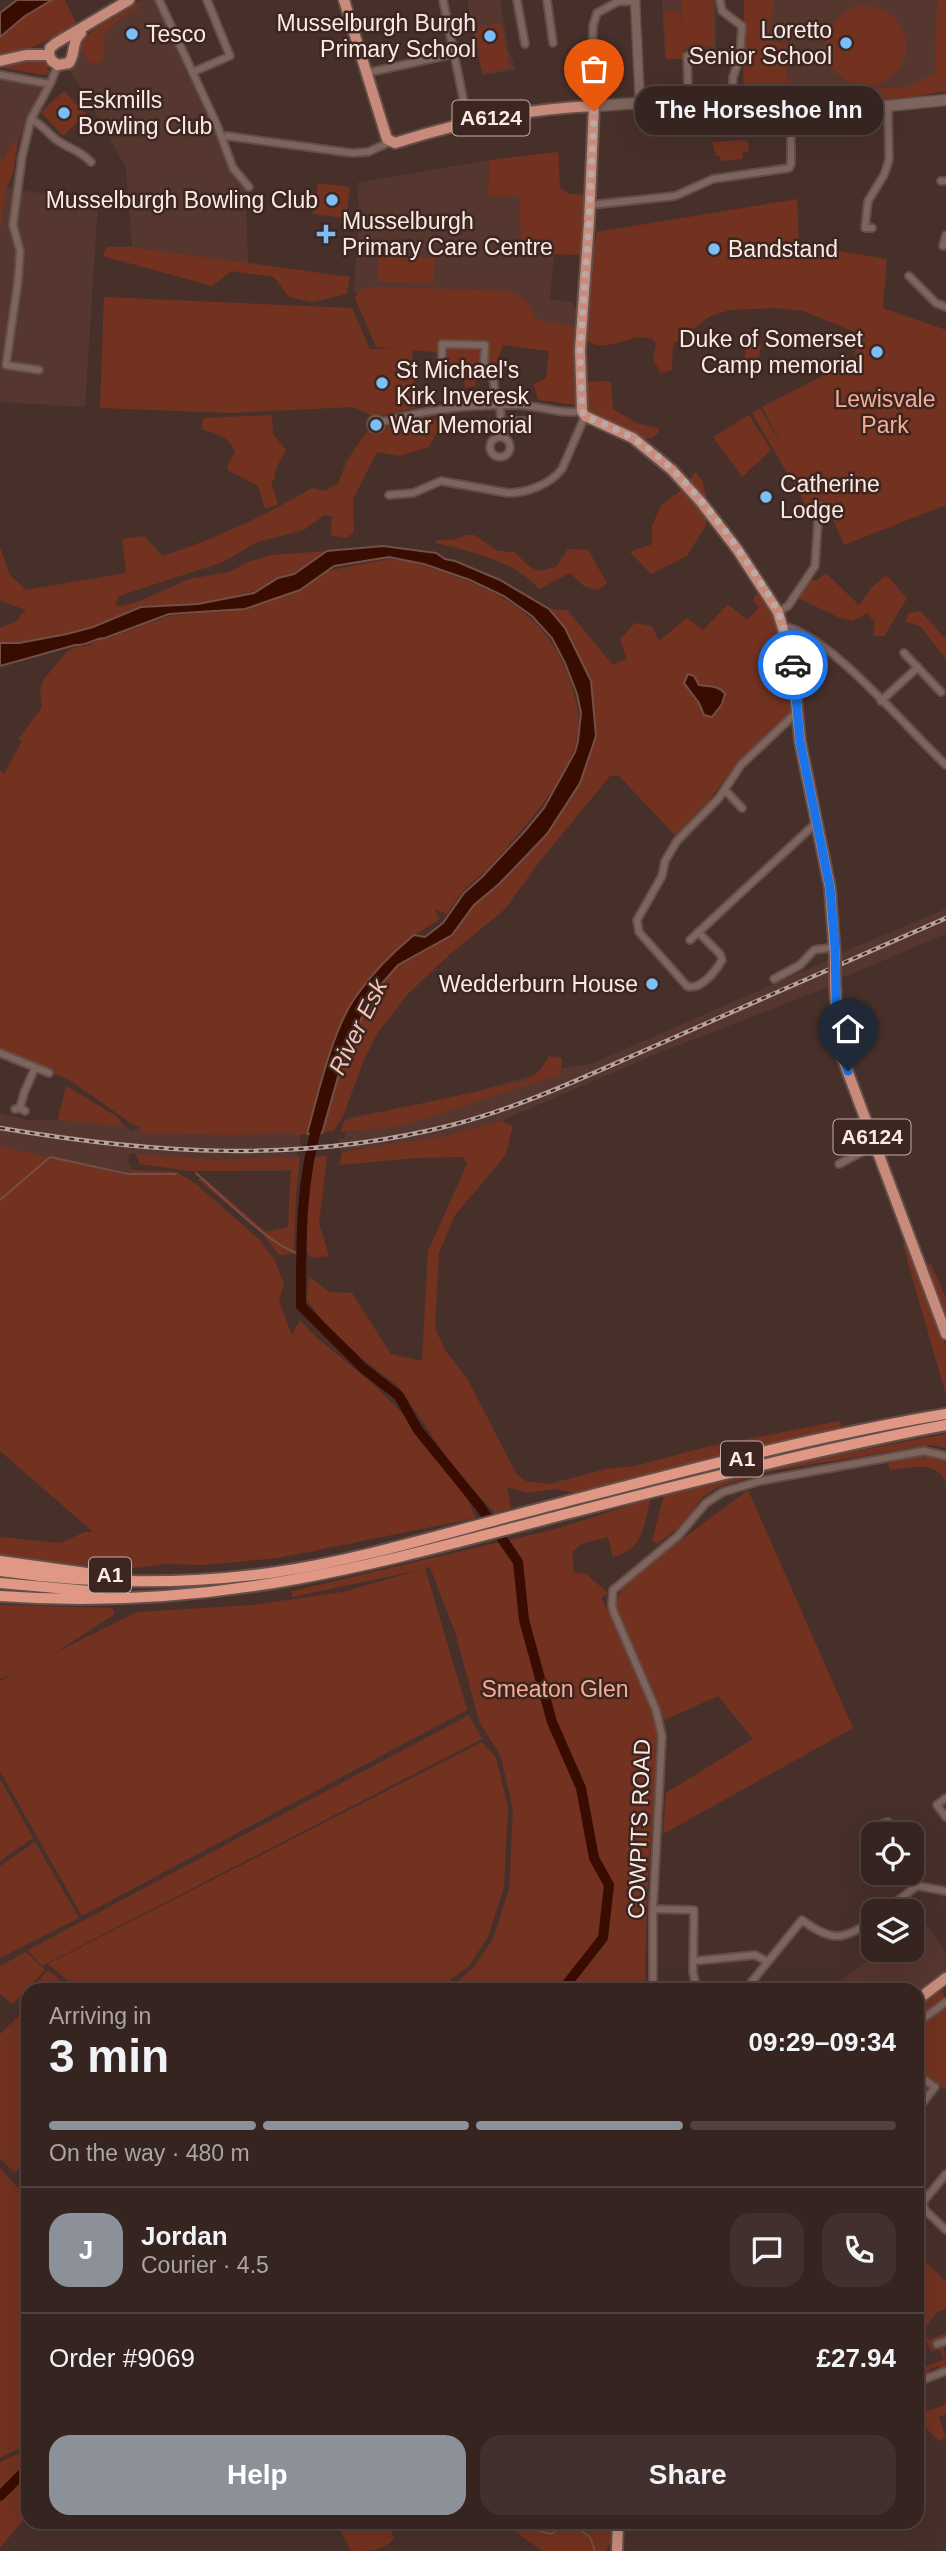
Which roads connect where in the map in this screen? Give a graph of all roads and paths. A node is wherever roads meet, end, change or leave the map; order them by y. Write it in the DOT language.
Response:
graph roads {
  1 [pos="129,0"];
  2 [pos="159,0"];
  3 [pos="207,0"];
  4 [pos="443,0"];
  5 [pos="517,0"];
  6 [pos="547,0"];
  7 [pos="635,0"];
  8 [pos="720,0"];
  9 [pos="347,1"];
  10 [pos="94,22"];
  11 [pos="60,42"];
  12 [pos="553,43"];
  13 [pos="525,44"];
  14 [pos="72,49"];
  15 [pos="453,54"];
  16 [pos="49,55"];
  17 [pos="687,56"];
  18 [pos="0,61"];
  19 [pos="58,65"];
  20 [pos="592,67"];
  21 [pos="193,72"];
  22 [pos="366,74"];
  23 [pos="0,75"];
  24 [pos="50,84"];
  25 [pos="946,100"];
  26 [pos="640,103"];
  27 [pos="594,106"];
  28 [pos="888,106"];
  29 [pos="790,116"];
  30 [pos="31,119"];
  31 [pos="689,119"];
  32 [pos="468,122"];
  33 [pos="731,122"];
  34 [pos="227,136"];
  35 [pos="390,142"];
  36 [pos="91,162"];
  37 [pos="249,187"];
  38 [pos="590,205"];
  39 [pos="872,228"];
  40 [pos="946,235"];
  41 [pos="943,246"];
  42 [pos="909,276"];
  43 [pos="946,307"];
  44 [pos="39,370"];
  45 [pos="442,370"];
  46 [pos="500,406"];
  47 [pos="583,413"];
  48 [pos="524,421"];
  49 [pos="381,422"];
  50 [pos="389,495"];
  51 [pos="818,506"];
  52 [pos="778,612"];
  53 [pos="783,627"];
  54 [pos="910,647"];
  55 [pos="918,667"];
  56 [pos="942,692"];
  57 [pos="881,701"];
  58 [pos="797,712"];
  59 [pos="946,765"];
  60 [pos="725,790"];
  61 [pos="742,808"];
  62 [pos="818,822"];
  63 [pos="698,932"];
  64 [pos="690,940"];
  65 [pos="835,951"];
  66 [pos="779,965"];
  67 [pos="783,974"];
  68 [pos="774,979"];
  69 [pos="0,1053"];
  70 [pos="35,1068"];
  71 [pos="49,1073"];
  72 [pos="20,1110"];
  73 [pos="875,1145"];
  74 [pos="839,1164"];
  75 [pos="946,1334"];
  76 [pos="946,1414"];
  77 [pos="946,1425"];
  78 [pos="946,1456"];
  79 [pos="542,1514"];
  80 [pos="450,1538"];
  81 [pos="0,1561"];
  82 [pos="0,1572"];
  83 [pos="221,1578"];
  84 [pos="0,1583"];
  85 [pos="191,1592"];
  86 [pos="0,1596"];
  87 [pos="946,1798"];
  88 [pos="946,1817"];
  89 [pos="917,1886"];
  90 [pos="946,1891"];
  91 [pos="900,1899"];
  92 [pos="653,1909"];
  93 [pos="861,1928"];
  94 [pos="694,1961"];
  95 [pos="768,1962"];
  96 [pos="945,1982"];
  97 [pos="653,1983"];
  98 [pos="696,1983"];
  99 [pos="751,1983"];
  100 [pos="924,1996"];
  101 [pos="946,2002"];
  102 [pos="924,2018"];
  103 [pos="924,2080"];
  104 [pos="924,2101"];
  105 [pos="946,2174"];
  106 [pos="924,2201"];
  107 [pos="924,2206"];
  108 [pos="946,2230"];
  109 [pos="946,2342"];
  110 [pos="937,2344"];
  111 [pos="946,2371"];
  112 [pos="925,2379"];
  113 [pos="618,2529"];
  114 [pos="617,2551"];
  1 -- 10 [label="main road"];
  2 -- 21 [label="street"];
  3 -- 21 [label="street"];
  4 -- 15 [label="street"];
  5 -- 13 [label="street"];
  6 -- 12 [label="street"];
  7 -- 20 [label="street"];
  7 -- 26 [label="street"];
  8 -- 33 [label="street"];
  9 -- 22 [label="main road"];
  10 -- 11 [label="main road"];
  10 -- 14 [label="main road"];
  11 -- 14 [label="main road"];
  11 -- 16 [label="main road"];
  14 -- 19 [label="main road"];
  15 -- 22 [label="street"];
  15 -- 32 [label="street"];
  16 -- 18 [label="main road"];
  16 -- 19 [label="main road"];
  17 -- 31 [label="street"];
  19 -- 24 [label="street"];
  21 -- 37 [label="street"];
  22 -- 35 [label="main road"];
  23 -- 24 [label="street"];
  24 -- 30 [label="street"];
  25 -- 28 [label="main road"];
  26 -- 27 [label="main road"];
  26 -- 31 [label="main road"];
  27 -- 32 [label="main road, A6124"];
  27 -- 38 [label="main road"];
  28 -- 29 [label="main road"];
  28 -- 39 [label="street"];
  29 -- 33 [label="main road"];
  29 -- 38 [label="street"];
  30 -- 36 [label="street"];
  30 -- 44 [label="street"];
  31 -- 33 [label="main road"];
  32 -- 35 [label="main road, A6124"];
  34 -- 35 [label="street"];
  38 -- 47 [label="main road"];
  40 -- 41 [label="street"];
  42 -- 43 [label="street"];
  45 -- 46 [label="street"];
  46 -- 47 [label="street"];
  46 -- 48 [label="street"];
  46 -- 49 [label="street"];
  47 -- 50 [label="street"];
  47 -- 52 [label="main road, A6124"];
  51 -- 52 [label="street"];
  52 -- 53 [label="main road, A6124"];
  53 -- 57 [label="street"];
  53 -- 58 [label="main road, A6124"];
  54 -- 55 [label="street"];
  55 -- 56 [label="street"];
  55 -- 57 [label="street"];
  57 -- 59 [label="street"];
  58 -- 60 [label="street"];
  58 -- 62 [label="main road, A6124"];
  60 -- 61 [label="street"];
  60 -- 63 [label="street"];
  62 -- 63 [label="street"];
  62 -- 65 [label="main road, A6124"];
  63 -- 64 [label="street"];
  65 -- 67 [label="street"];
  65 -- 73 [label="main road, A6124, bridge"];
  66 -- 67 [label="street"];
  67 -- 68 [label="street"];
  69 -- 70 [label="street"];
  70 -- 71 [label="street"];
  70 -- 72 [label="street"];
  73 -- 74 [label="street"];
  73 -- 75 [label="main road, A6124"];
  76 -- 79 [label="highway, A1"];
  77 -- 79 [label="highway, A1"];
  78 -- 92 [label="street, COWPITS ROAD"];
  79 -- 80 [label="highway, A1"];
  80 -- 83 [label="highway, A1"];
  80 -- 85 [label="highway, A1"];
  81 -- 83 [label="highway, A1"];
  82 -- 83 [label="highway, A1"];
  84 -- 85 [label="highway, A1"];
  85 -- 86 [label="highway, A1"];
  87 -- 88 [label="street"];
  89 -- 90 [label="street"];
  89 -- 91 [label="street"];
  92 -- 94 [label="street"];
  92 -- 97 [label="street, COWPITS ROAD"];
  93 -- 95 [label="street"];
  94 -- 95 [label="street"];
  94 -- 98 [label="street"];
  95 -- 99 [label="street"];
  96 -- 100 [label="main road"];
  101 -- 102 [label="street"];
  103 -- 104 [label="street"];
  105 -- 106 [label="street"];
  107 -- 108 [label="street"];
  109 -- 110 [label="street"];
  111 -- 112 [label="street"];
  113 -- 114 [label="main road"];
}
